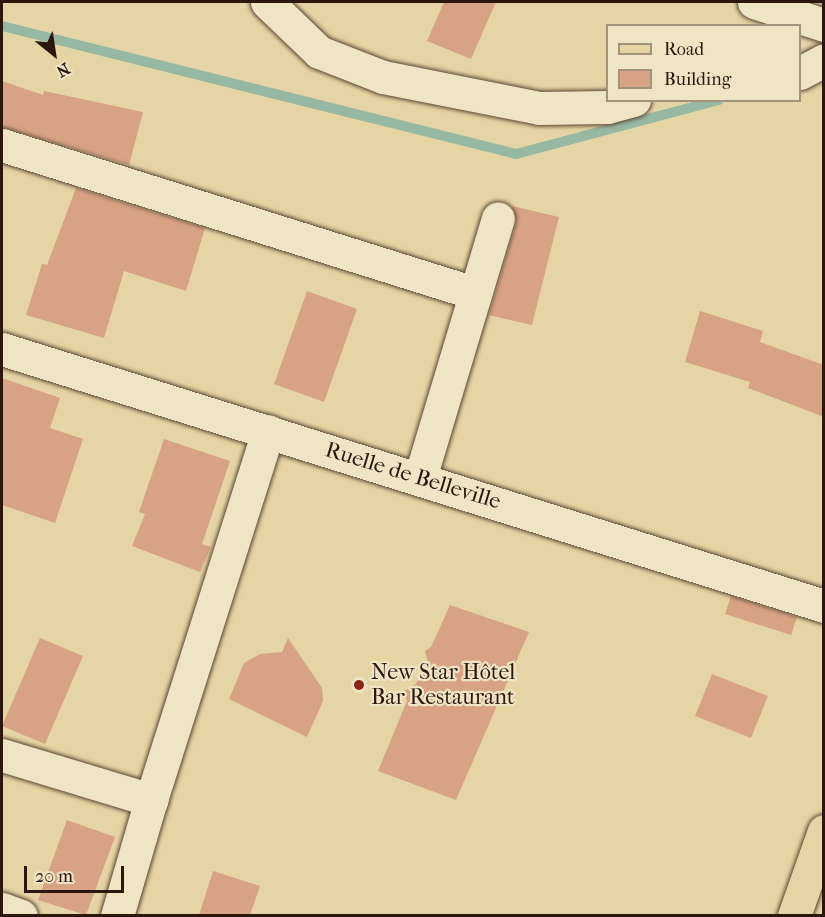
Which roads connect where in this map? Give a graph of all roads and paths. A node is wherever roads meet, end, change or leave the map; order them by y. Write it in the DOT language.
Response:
graph roads {
  1 [pos="267,2"];
  2 [pos="754,2"];
  3 [pos="824,25"];
  4 [pos="824,60"];
  5 [pos="801,72"];
  6 [pos="626,102"];
  7 [pos="2,145"];
  8 [pos="498,219"];
  9 [pos="475,294"];
  10 [pos="2,349"];
  11 [pos="268,431"];
  12 [pos="420,478"];
  13 [pos="824,606"];
  14 [pos="2,755"];
  15 [pos="151,800"];
  16 [pos="824,831"];
  17 [pos="2,909"];
  18 [pos="21,915"];
  19 [pos="117,915"];
  20 [pos="794,915"];
  1 -- 6 [label="street"];
  2 -- 3 [label="street"];
  4 -- 5 [label="street"];
  7 -- 9 [label="street"];
  8 -- 9 [label="street"];
  9 -- 12 [label="street"];
  10 -- 11 [label="street, Ruelle de Belleville"];
  11 -- 12 [label="street, Ruelle de Belleville"];
  11 -- 15 [label="street"];
  12 -- 13 [label="street, Ruelle de Belleville"];
  14 -- 15 [label="street"];
  15 -- 19 [label="street"];
  16 -- 20 [label="main road"];
  17 -- 18 [label="street"];
}
